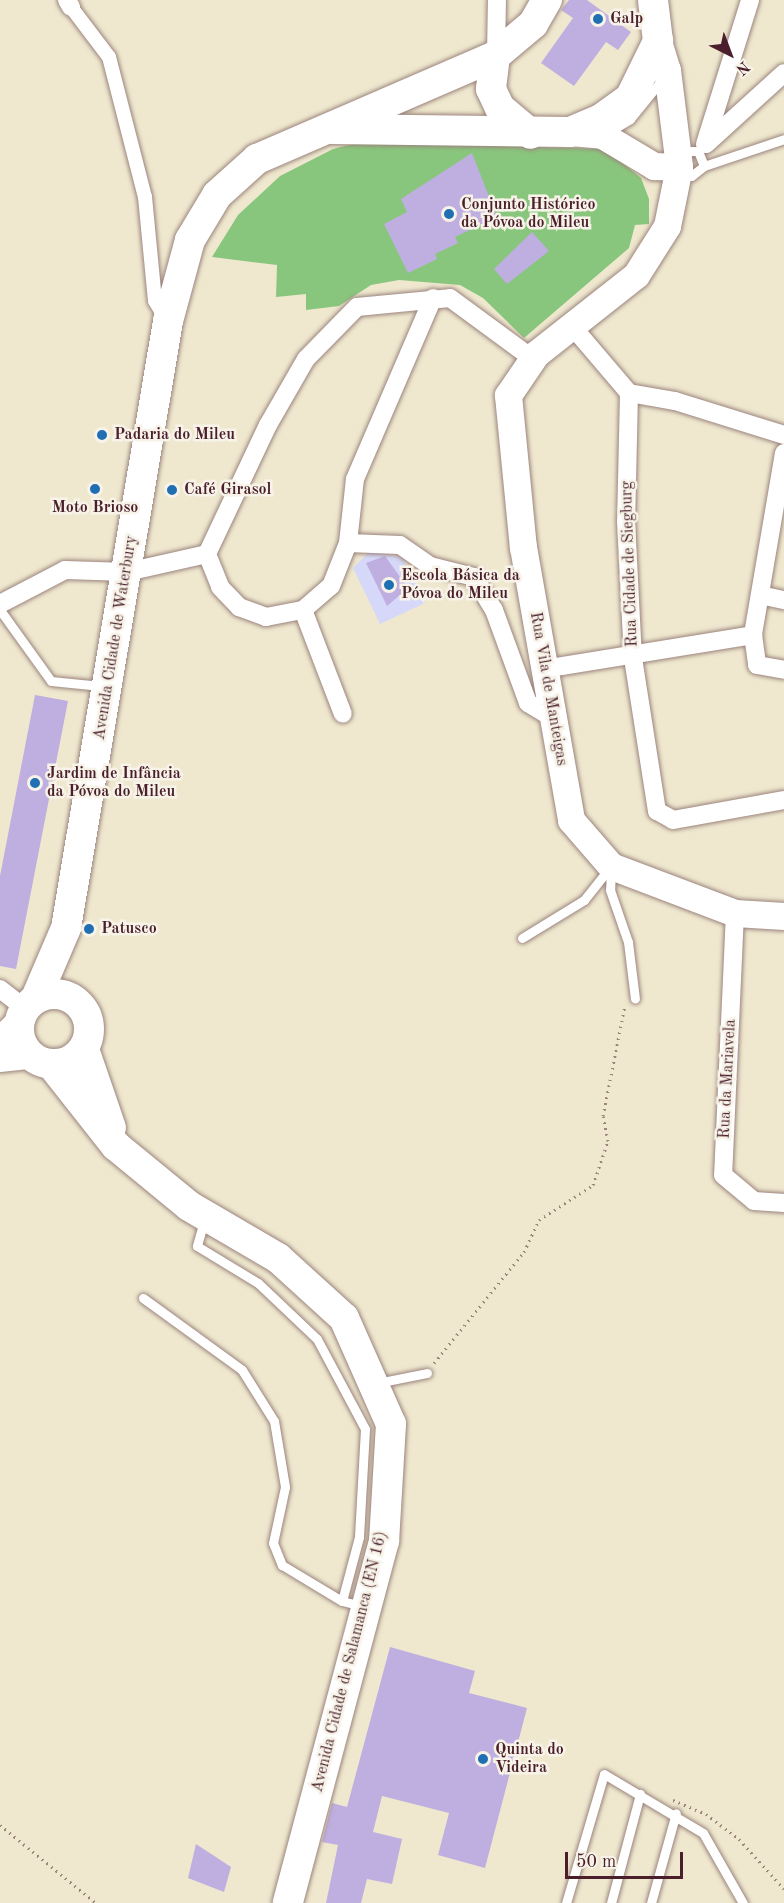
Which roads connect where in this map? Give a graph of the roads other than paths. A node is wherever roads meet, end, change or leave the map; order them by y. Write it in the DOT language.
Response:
graph roads {
  1 [pos="497,0"];
  2 [pos="547,0"];
  3 [pos="739,0"];
  4 [pos="750,0"];
  5 [pos="69,4"];
  6 [pos="657,15"];
  7 [pos="742,24"];
  8 [pos="495,56"];
  9 [pos="668,70"];
  10 [pos="784,73"];
  11 [pos="522,127"];
  12 [pos="321,129"];
  13 [pos="570,132"];
  14 [pos="602,135"];
  15 [pos="784,139"];
  16 [pos="697,157"];
  17 [pos="433,298"];
  18 [pos="168,321"];
  19 [pos="572,326"];
  20 [pos="533,359"];
  21 [pos="629,393"];
  22 [pos="784,435"];
  23 [pos="784,453"];
  24 [pos="348,543"];
  25 [pos="207,554"];
  26 [pos="126,572"];
  27 [pos="760,595"];
  28 [pos="784,600"];
  29 [pos="0,604"];
  30 [pos="0,609"];
  31 [pos="303,610"];
  32 [pos="753,635"];
  33 [pos="633,658"];
  34 [pos="544,669"];
  35 [pos="784,670"];
  36 [pos="109,686"];
  37 [pos="343,714"];
  38 [pos="553,718"];
  39 [pos="784,800"];
  40 [pos="611,866"];
  41 [pos="735,913"];
  42 [pos="784,916"];
  43 [pos="66,928"];
  44 [pos="522,938"];
  45 [pos="0,989"];
  46 [pos="631,999"];
  47 [pos="78,1000"];
  48 [pos="21,1017"];
  49 [pos="84,1049"];
  50 [pos="0,1060"];
  51 [pos="41,1061"];
  52 [pos="116,1146"];
  53 [pos="784,1203"];
  54 [pos="206,1216"];
  55 [pos="143,1298"];
  56 [pos="427,1373"];
  57 [pos="373,1384"];
  58 [pos="354,1604"];
  59 [pos="640,1794"];
  60 [pos="671,1811"];
  61 [pos="288,1903"];
  62 [pos="566,1903"];
  63 [pos="610,1903"];
  64 [pos="651,1903"];
  65 [pos="743,1903"];
  1 -- 8 [label="street"];
  2 -- 8 [label="main road, Avenida Cidade de Waterbury"];
  3 -- 7 [label="street"];
  4 -- 7 [label="street"];
  5 -- 18 [label="street"];
  6 -- 9 [label="main road"];
  6 -- 9 [label="main road, Rua Vila de Manteigas"];
  6 -- 11 [label="main road"];
  6 -- 13 [label="main road"];
  7 -- 16 [label="street"];
  8 -- 11 [label="main road"];
  8 -- 12 [label="main road, Avenida Cidade de Waterbury"];
  9 -- 14 [label="lane"];
  9 -- 16 [label="main road, Rua Vila de Manteigas"];
  10 -- 16 [label="street"];
  11 -- 12 [label="main road"];
  11 -- 13 [label="main road"];
  12 -- 18 [label="main road, Avenida Cidade de Waterbury"];
  13 -- 14 [label="main road"];
  14 -- 16 [label="main road"];
  15 -- 16 [label="lane"];
  16 -- 19 [label="main road, Rua Vila de Manteigas"];
  17 -- 20 [label="street"];
  17 -- 24 [label="street"];
  17 -- 25 [label="street"];
  18 -- 26 [label="main road, Avenida Cidade de Waterbury"];
  19 -- 20 [label="main road, Rua Vila de Manteigas"];
  19 -- 21 [label="street"];
  20 -- 34 [label="main road, Rua Vila de Manteigas"];
  21 -- 22 [label="street"];
  21 -- 33 [label="street, Rua Cidade de Siegburg"];
  23 -- 27 [label="street"];
  24 -- 31 [label="street"];
  24 -- 38 [label="street"];
  25 -- 26 [label="street"];
  25 -- 31 [label="street"];
  26 -- 29 [label="street"];
  26 -- 36 [label="main road, Avenida Cidade de Waterbury"];
  27 -- 28 [label="street"];
  27 -- 32 [label="street"];
  30 -- 36 [label="lane"];
  31 -- 37 [label="street"];
  32 -- 33 [label="street"];
  32 -- 35 [label="street"];
  33 -- 34 [label="street"];
  33 -- 39 [label="street, Rua Cidade de Siegburg"];
  34 -- 38 [label="main road, Rua Vila de Manteigas"];
  36 -- 43 [label="main road, Avenida Cidade de Waterbury"];
  38 -- 40 [label="main road, Rua Vila de Manteigas"];
  40 -- 41 [label="main road, Rua Vila de Manteigas"];
  40 -- 44 [label="lane"];
  40 -- 46 [label="lane"];
  41 -- 42 [label="main road, Rua Vila de Manteigas"];
  41 -- 53 [label="street, Rua da Mariavela"];
  43 -- 47 [label="main road"];
  43 -- 48 [label="main road"];
  45 -- 48 [label="street"];
  47 -- 48 [label="main road"];
  47 -- 49 [label="main road"];
  48 -- 51 [label="main road"];
  49 -- 51 [label="main road"];
  49 -- 52 [label="main road"];
  50 -- 51 [label="street"];
  51 -- 52 [label="main road, Avenida Cidade de Salamanca (EN 16)"];
  52 -- 54 [label="main road, Avenida Cidade de Salamanca (EN 16)"];
  54 -- 57 [label="main road, Avenida Cidade de Salamanca (EN 16)"];
  54 -- 58 [label="lane"];
  55 -- 58 [label="lane"];
  56 -- 57 [label="lane"];
  57 -- 58 [label="main road, Avenida Cidade de Salamanca (EN 16)"];
  58 -- 61 [label="main road, Avenida Cidade de Salamanca (EN 16)"];
  59 -- 60 [label="lane"];
  59 -- 62 [label="lane"];
  59 -- 63 [label="lane"];
  60 -- 64 [label="lane"];
  60 -- 65 [label="lane"];
}
